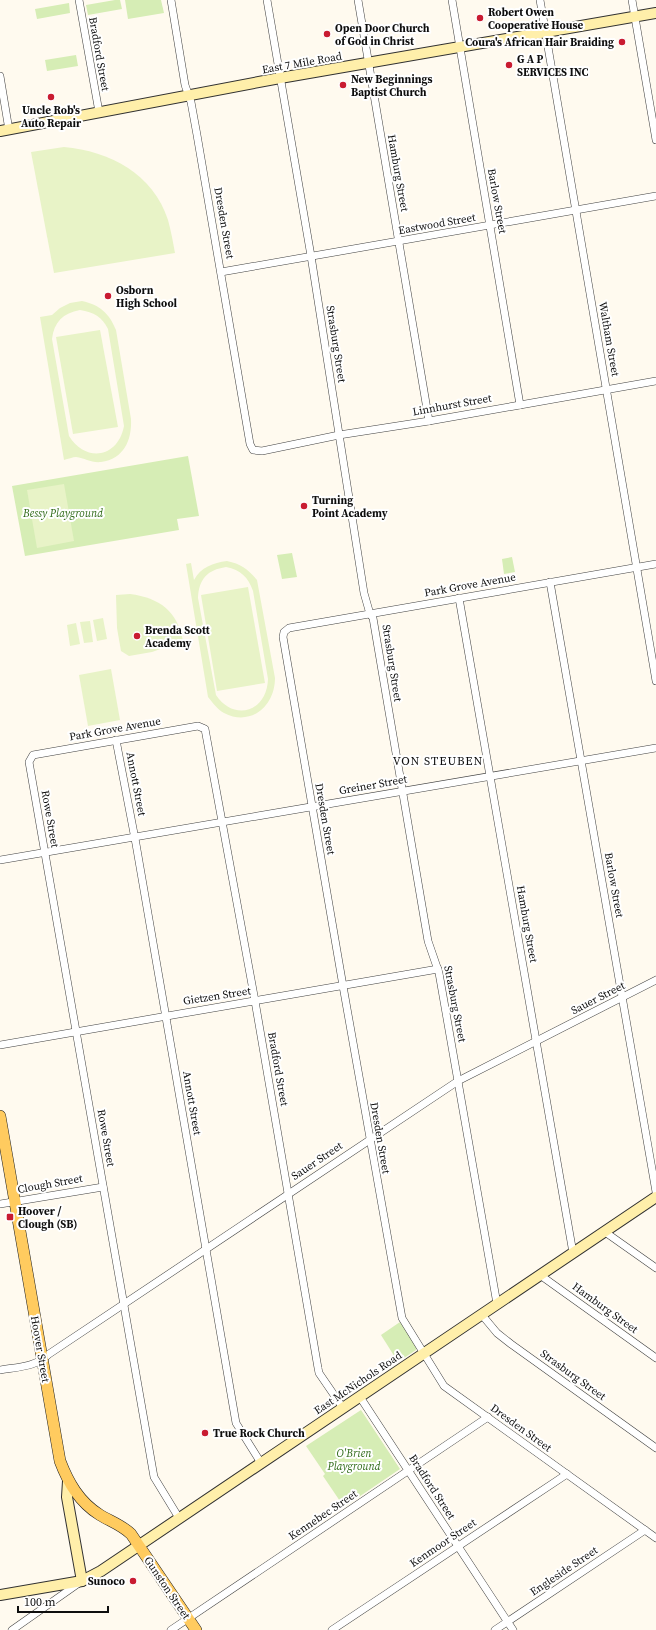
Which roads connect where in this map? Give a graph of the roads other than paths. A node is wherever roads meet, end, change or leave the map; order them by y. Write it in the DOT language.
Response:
graph roads {
  1 [pos="79,0"];
  2 [pos="171,0"];
  3 [pos="267,0"];
  4 [pos="358,0"];
  5 [pos="452,0"];
  6 [pos="540,0"];
  7 [pos="632,0"];
  8 [pos="656,13"];
  9 [pos="635,16"];
  10 [pos="546,32"];
  11 [pos="460,47"];
  12 [pos="368,64"];
  13 [pos="0,76"];
  14 [pos="280,78"];
  15 [pos="188,95"];
  16 [pos="99,112"];
  17 [pos="5,130"];
  18 [pos="656,140"];
  19 [pos="656,196"];
  20 [pos="576,210"];
  21 [pos="490,226"];
  22 [pos="399,241"];
  23 [pos="311,256"];
  24 [pos="221,272"];
  25 [pos="656,381"];
  26 [pos="606,390"];
  27 [pos="520,405"];
  28 [pos="429,421"];
  29 [pos="339,435"];
  30 [pos="253,450"];
  31 [pos="656,564"];
  32 [pos="636,567"];
  33 [pos="550,582"];
  34 [pos="460,598"];
  35 [pos="370,614"];
  36 [pos="289,628"];
  37 [pos="656,681"];
  38 [pos="203,728"];
  39 [pos="116,740"];
  40 [pos="656,748"];
  41 [pos="31,757"];
  42 [pos="581,761"];
  43 [pos="490,776"];
  44 [pos="402,790"];
  45 [pos="311,807"];
  46 [pos="222,822"];
  47 [pos="134,837"];
  48 [pos="44,853"];
  49 [pos="0,860"];
  50 [pos="438,969"];
  51 [pos="656,980"];
  52 [pos="343,986"];
  53 [pos="622,998"];
  54 [pos="255,1001"];
  55 [pos="166,1016"];
  56 [pos="76,1032"];
  57 [pos="536,1042"];
  58 [pos="0,1045"];
  59 [pos="458,1081"];
  60 [pos="0,1116"];
  61 [pos="369,1139"];
  62 [pos="103,1187"];
  63 [pos="656,1192"];
  64 [pos="288,1193"];
  65 [pos="656,1198"];
  66 [pos="15,1202"];
  67 [pos="0,1204"];
  68 [pos="605,1232"];
  69 [pos="205,1249"];
  70 [pos="573,1253"];
  71 [pos="656,1268"];
  72 [pos="540,1275"];
  73 [pos="124,1304"];
  74 [pos="497,1304"];
  75 [pos="482,1315"];
  76 [pos="424,1354"];
  77 [pos="656,1358"];
  78 [pos="42,1361"];
  79 [pos="0,1370"];
  80 [pos="360,1397"];
  81 [pos="343,1408"];
  82 [pos="488,1417"];
  83 [pos="656,1448"];
  84 [pos="261,1463"];
  85 [pos="408,1471"];
  86 [pos="567,1474"];
  87 [pos="68,1481"];
  88 [pos="179,1518"];
  89 [pos="645,1530"];
  90 [pos="656,1538"];
  91 [pos="139,1545"];
  92 [pos="458,1546"];
  93 [pos="82,1581"];
  94 [pos="0,1595"];
  95 [pos="188,1619"];
  96 [pos="508,1622"];
  97 [pos="12,1630"];
  98 [pos="172,1630"];
  99 [pos="196,1630"];
  100 [pos="332,1630"];
  101 [pos="496,1630"];
  102 [pos="513,1630"];
  1 -- 16 [label="street, Bradford Street"];
  2 -- 15 [label="street, Dresden Street"];
  3 -- 14 [label="street, Strasburg Street"];
  4 -- 12 [label="street, Hamburg Street"];
  5 -- 11 [label="street, Barlow Street"];
  6 -- 10 [label="street, Waltham Street"];
  7 -- 9 [label="street"];
  8 -- 9 [label="street, East 7 Mile Road"];
  9 -- 10 [label="street, East 7 Mile Road"];
  9 -- 18 [label="street"];
  10 -- 11 [label="street, East 7 Mile Road"];
  10 -- 20 [label="street, Waltham Street"];
  11 -- 12 [label="street, East 7 Mile Road"];
  11 -- 21 [label="street, Barlow Street"];
  12 -- 14 [label="street, East 7 Mile Road"];
  12 -- 22 [label="street, Hamburg Street"];
  13 -- 17 [label="street"];
  14 -- 15 [label="street, East 7 Mile Road"];
  14 -- 23 [label="street, Strasburg Street"];
  15 -- 16 [label="street, East 7 Mile Road"];
  15 -- 24 [label="street, Dresden Street"];
  16 -- 17 [label="street, East 7 Mile Road"];
  19 -- 20 [label="street, Eastwood Street"];
  20 -- 21 [label="street, Eastwood Street"];
  20 -- 26 [label="street, Waltham Street"];
  21 -- 22 [label="street, Eastwood Street"];
  21 -- 27 [label="street, Barlow Street"];
  22 -- 23 [label="street, Eastwood Street"];
  22 -- 28 [label="street, Hamburg Street"];
  23 -- 24 [label="street, Eastwood Street"];
  23 -- 29 [label="street, Strasburg Street"];
  24 -- 30 [label="street, Dresden Street"];
  25 -- 26 [label="street, Linnhurst Street"];
  26 -- 27 [label="street, Linnhurst Street"];
  26 -- 32 [label="street, Waltham Street"];
  27 -- 28 [label="street, Linnhurst Street"];
  28 -- 29 [label="street, Linnhurst Street"];
  29 -- 30 [label="street, Linnhurst Street"];
  29 -- 35 [label="street, Strasburg Street"];
  31 -- 32 [label="street, Park Grove Avenue"];
  32 -- 33 [label="street, Park Grove Avenue"];
  32 -- 37 [label="street, Waltham Street"];
  33 -- 34 [label="street, Park Grove Avenue"];
  33 -- 42 [label="street, Barlow Street"];
  34 -- 35 [label="street, Park Grove Avenue"];
  34 -- 43 [label="street, Hamburg Street"];
  35 -- 36 [label="street, Park Grove Avenue"];
  35 -- 44 [label="street, Strasburg Street"];
  36 -- 45 [label="street, Dresden Street"];
  38 -- 39 [label="street, Park Grove Avenue"];
  38 -- 46 [label="street, Bradford Street"];
  39 -- 41 [label="street, Park Grove Avenue"];
  39 -- 47 [label="street, Annott Street"];
  40 -- 42 [label="street, Greiner Street"];
  41 -- 48 [label="street, Rowe Street"];
  42 -- 43 [label="street, Greiner Street"];
  42 -- 53 [label="street, Barlow Street"];
  43 -- 44 [label="street, Greiner Street"];
  43 -- 57 [label="street, Hamburg Street"];
  44 -- 45 [label="street, Greiner Street"];
  44 -- 50 [label="street, Strasburg Street"];
  45 -- 46 [label="street, Greiner Street"];
  45 -- 52 [label="street, Dresden Street"];
  46 -- 47 [label="street, Greiner Street"];
  46 -- 54 [label="street, Bradford Street"];
  47 -- 48 [label="street, Greiner Street"];
  47 -- 55 [label="street, Annott Street"];
  48 -- 49 [label="street, Greiner Street"];
  48 -- 56 [label="street, Rowe Street"];
  50 -- 52 [label="street, Gietzen Street"];
  50 -- 59 [label="street, Strasburg Street"];
  51 -- 53 [label="street, Sauer Street"];
  52 -- 54 [label="street, Gietzen Street"];
  52 -- 61 [label="street, Dresden Street"];
  53 -- 57 [label="street, Sauer Street"];
  53 -- 63 [label="street, Barlow Street"];
  54 -- 55 [label="street, Gietzen Street"];
  54 -- 64 [label="street, Bradford Street"];
  55 -- 56 [label="street, Gietzen Street"];
  55 -- 69 [label="street, Annott Street"];
  56 -- 58 [label="street, Gietzen Street"];
  56 -- 62 [label="street, Rowe Street"];
  57 -- 59 [label="street, Sauer Street"];
  57 -- 70 [label="street, Hamburg Street"];
  59 -- 61 [label="street, Sauer Street"];
  59 -- 74 [label="street, Strasburg Street"];
  60 -- 66 [label="main road, Hoover Street"];
  61 -- 64 [label="street, Sauer Street"];
  61 -- 76 [label="street, Dresden Street"];
  62 -- 66 [label="street, Clough Street"];
  62 -- 73 [label="street, Rowe Street"];
  64 -- 69 [label="street, Sauer Street"];
  64 -- 81 [label="street, Bradford Street"];
  65 -- 68 [label="street, East McNichols Road"];
  66 -- 67 [label="street, Clough Street"];
  66 -- 78 [label="main road, Hoover Street"];
  68 -- 70 [label="street, East McNichols Road"];
  68 -- 71 [label="street"];
  69 -- 73 [label="street, Sauer Street"];
  69 -- 84 [label="street, Annott Street"];
  70 -- 72 [label="street, East McNichols Road"];
  72 -- 74 [label="street, East McNichols Road"];
  72 -- 77 [label="street, Hamburg Street"];
  73 -- 78 [label="street, Sauer Street"];
  73 -- 88 [label="street, Rowe Street"];
  74 -- 75 [label="street, East McNichols Road"];
  75 -- 76 [label="street, East McNichols Road"];
  75 -- 83 [label="street, Strasburg Street"];
  76 -- 80 [label="street, East McNichols Road"];
  76 -- 82 [label="street, Dresden Street"];
  78 -- 79 [label="street, Sauer Street"];
  78 -- 87 [label="main road, Hoover Street"];
  80 -- 81 [label="street, East McNichols Road"];
  80 -- 85 [label="street, Bradford Street"];
  81 -- 84 [label="street, East McNichols Road"];
  82 -- 85 [label="street, Kennebec Street"];
  82 -- 86 [label="street, Dresden Street"];
  84 -- 88 [label="street, East McNichols Road"];
  85 -- 92 [label="street, Bradford Street"];
  85 -- 95 [label="street, Kennebec Street"];
  86 -- 89 [label="street, Dresden Street"];
  86 -- 92 [label="street, Kenmoor Street"];
  87 -- 91 [label="main road, Gunston Street"];
  87 -- 93 [label="street, Hoover Street"];
  88 -- 91 [label="street, East McNichols Road"];
  89 -- 90 [label="street, Dresden Street"];
  89 -- 96 [label="street, Engleside Street"];
  91 -- 93 [label="street, East McNichols Road"];
  91 -- 95 [label="main road, Gunston Street"];
  92 -- 96 [label="street, Bradford Street"];
  92 -- 100 [label="street, Kenmoor Street"];
  93 -- 94 [label="street, East McNichols Road"];
  93 -- 97 [label="street"];
  95 -- 98 [label="street, Kennebec Street"];
  95 -- 99 [label="main road, Gunston Street"];
  96 -- 101 [label="street, Engleside Street"];
  96 -- 102 [label="street, Bradford Street"];
}
